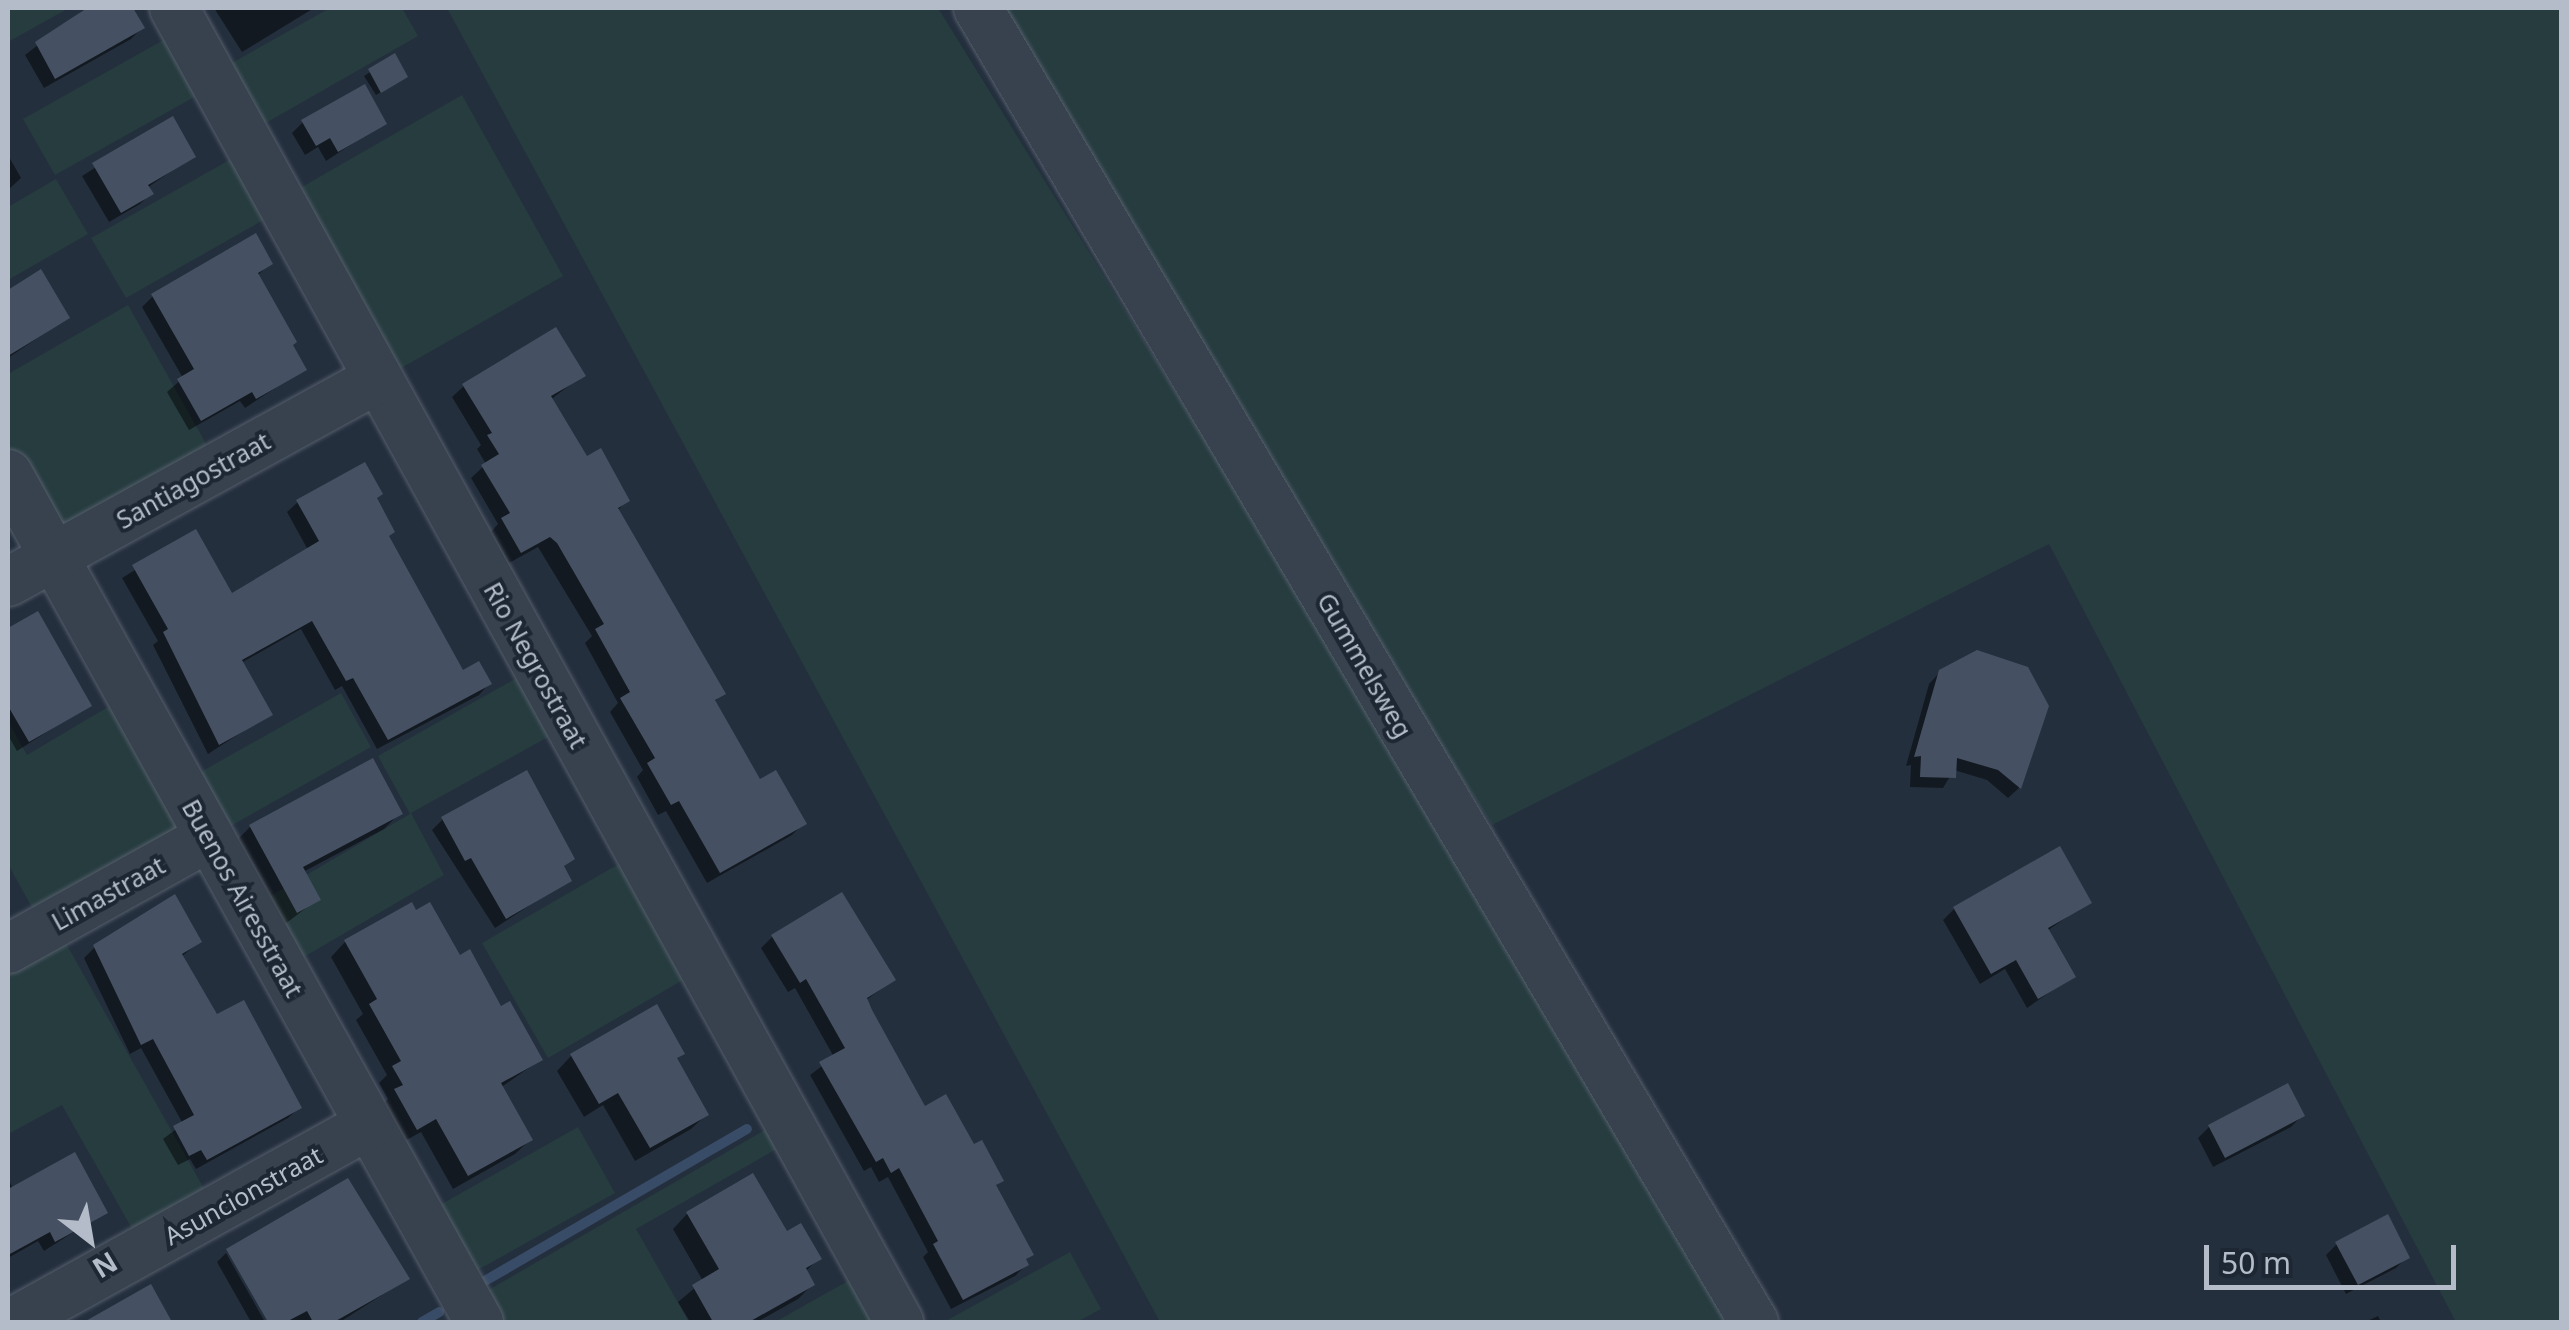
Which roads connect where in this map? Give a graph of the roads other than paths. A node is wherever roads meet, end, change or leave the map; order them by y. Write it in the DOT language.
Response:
graph roads {
  1 [pos="174,8"];
  2 [pos="978,8"];
  3 [pos="378,379"];
  4 [pos="8,474"];
  5 [pos="53,557"];
  6 [pos="8,582"];
  7 [pos="210,838"];
  8 [pos="8,949"];
  9 [pos="369,1126"];
  10 [pos="13,1322"];
  11 [pos="479,1322"];
  12 [pos="899,1322"];
  13 [pos="1754,1322"];
  1 -- 3 [label="street, Rio Negrostraat"];
  2 -- 13 [label="street, Gummelsweg"];
  3 -- 5 [label="street, Santiagostraat"];
  3 -- 12 [label="street, Rio Negrostraat"];
  4 -- 5 [label="street, Buenos Airesstraat"];
  5 -- 6 [label="street, Santiagostraat"];
  5 -- 7 [label="street, Buenos Airesstraat"];
  7 -- 8 [label="street, Limastraat"];
  7 -- 9 [label="street, Buenos Airesstraat"];
  9 -- 10 [label="street, Asuncionstraat"];
  9 -- 11 [label="street, Buenos Airesstraat"];
}
